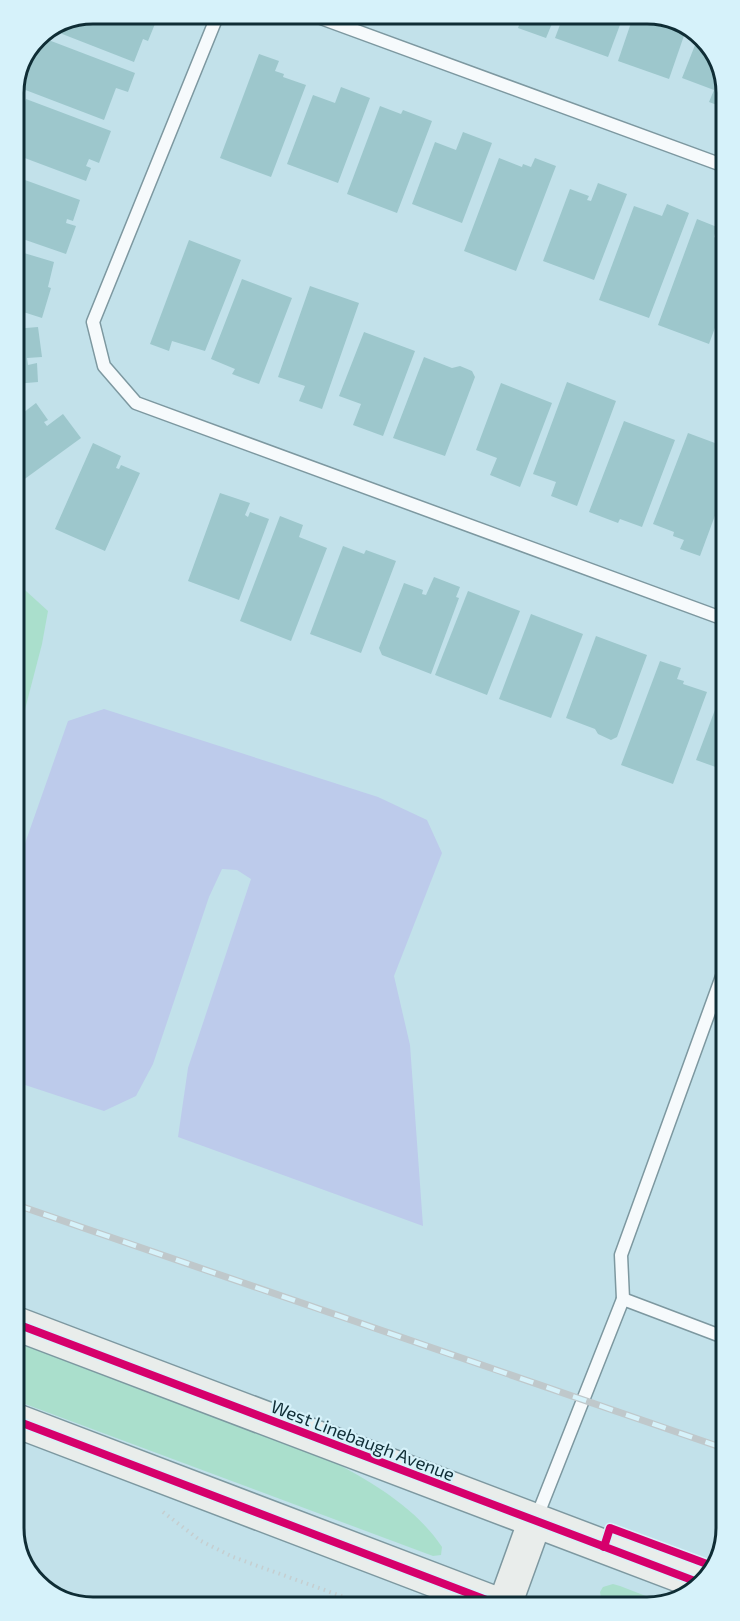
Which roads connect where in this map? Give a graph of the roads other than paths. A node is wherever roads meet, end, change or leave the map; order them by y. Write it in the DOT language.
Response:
graph roads {
  1 [pos="214,24"];
  2 [pos="337,24"];
  3 [pos="716,163"];
  4 [pos="716,616"];
  5 [pos="716,993"];
  6 [pos="624,1299"];
  7 [pos="24,1327"];
  8 [pos="716,1334"];
  9 [pos="24,1424"];
  10 [pos="535,1521"];
  11 [pos="692,1580"];
  12 [pos="479,1597"];
  13 [pos="508,1597"];
  1 -- 4 [label="lane"];
  2 -- 3 [label="lane"];
  5 -- 6 [label="lane"];
  6 -- 8 [label="lane"];
  6 -- 10 [label="lane"];
  7 -- 10 [label="main road, West Linebaugh Avenue"];
  9 -- 12 [label="main road"];
  10 -- 11 [label="main road, West Linebaugh Avenue"];
  10 -- 13 [label="main road"];
}
